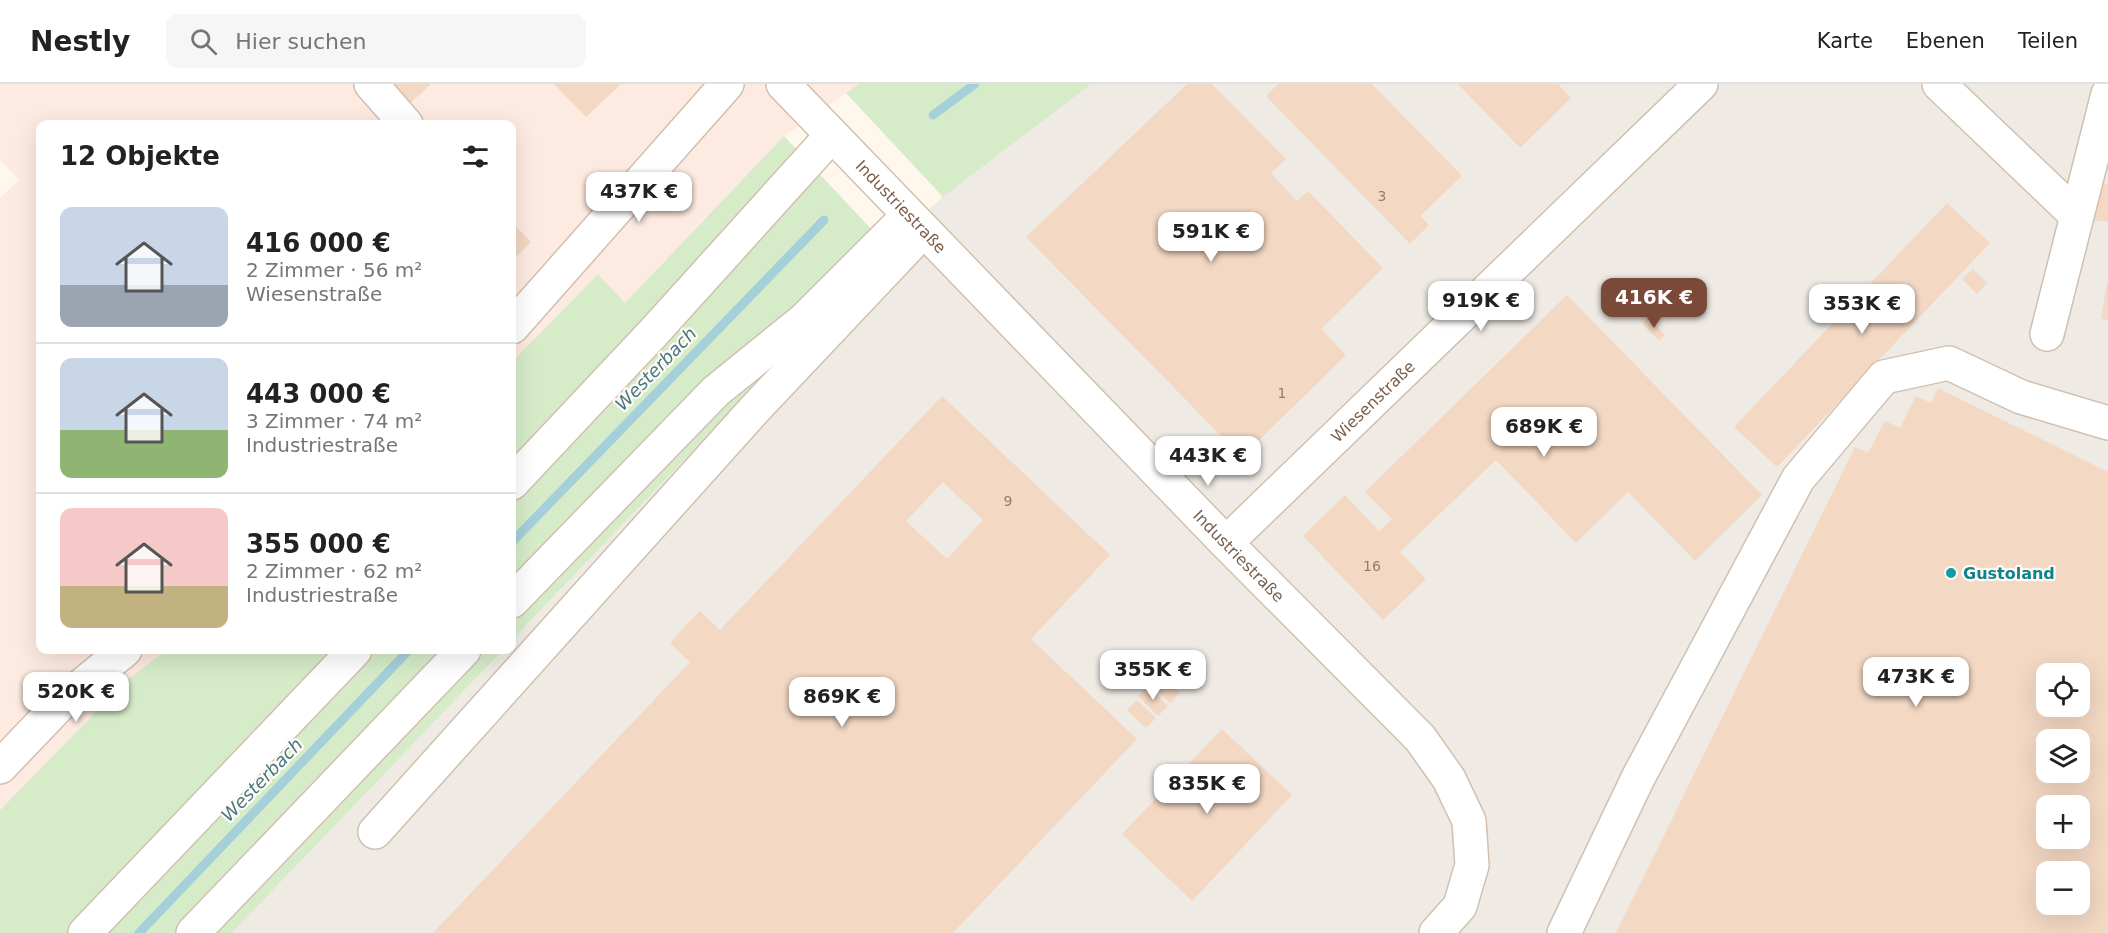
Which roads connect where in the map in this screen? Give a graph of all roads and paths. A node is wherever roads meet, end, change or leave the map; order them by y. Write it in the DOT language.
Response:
graph roads {
  1 [pos="370,84"];
  2 [pos="727,84"];
  3 [pos="783,84"];
  4 [pos="1701,84"];
  5 [pos="1939,84"];
  6 [pos="2108,94"];
  7 [pos="402,120"];
  8 [pos="832,135"];
  9 [pos="2076,215"];
  10 [pos="916,223"];
  11 [pos="516,322"];
  12 [pos="2047,334"];
  13 [pos="2108,423"];
  14 [pos="516,479"];
  15 [pos="1226,543"];
  16 [pos="516,597"];
  17 [pos="120,654"];
  18 [pos="351,654"];
  19 [pos="460,654"];
  20 [pos="0,767"];
  21 [pos="375,832"];
  22 [pos="86,933"];
  23 [pos="193,933"];
  24 [pos="1436,933"];
  25 [pos="1564,933"];
  1 -- 7 [label="street"];
  2 -- 11 [label="street"];
  3 -- 8 [label="street, Industriestraße"];
  4 -- 15 [label="street, Wiesenstraße"];
  5 -- 9 [label="street"];
  6 -- 9 [label="street"];
  8 -- 10 [label="street, Industriestraße"];
  8 -- 14 [label="street"];
  9 -- 12 [label="street"];
  10 -- 15 [label="street, Industriestraße"];
  10 -- 16 [label="street"];
  10 -- 21 [label="street"];
  13 -- 25 [label="street"];
  15 -- 24 [label="street, Industriestraße"];
  17 -- 20 [label="street"];
  18 -- 22 [label="street"];
  19 -- 23 [label="street"];
}
